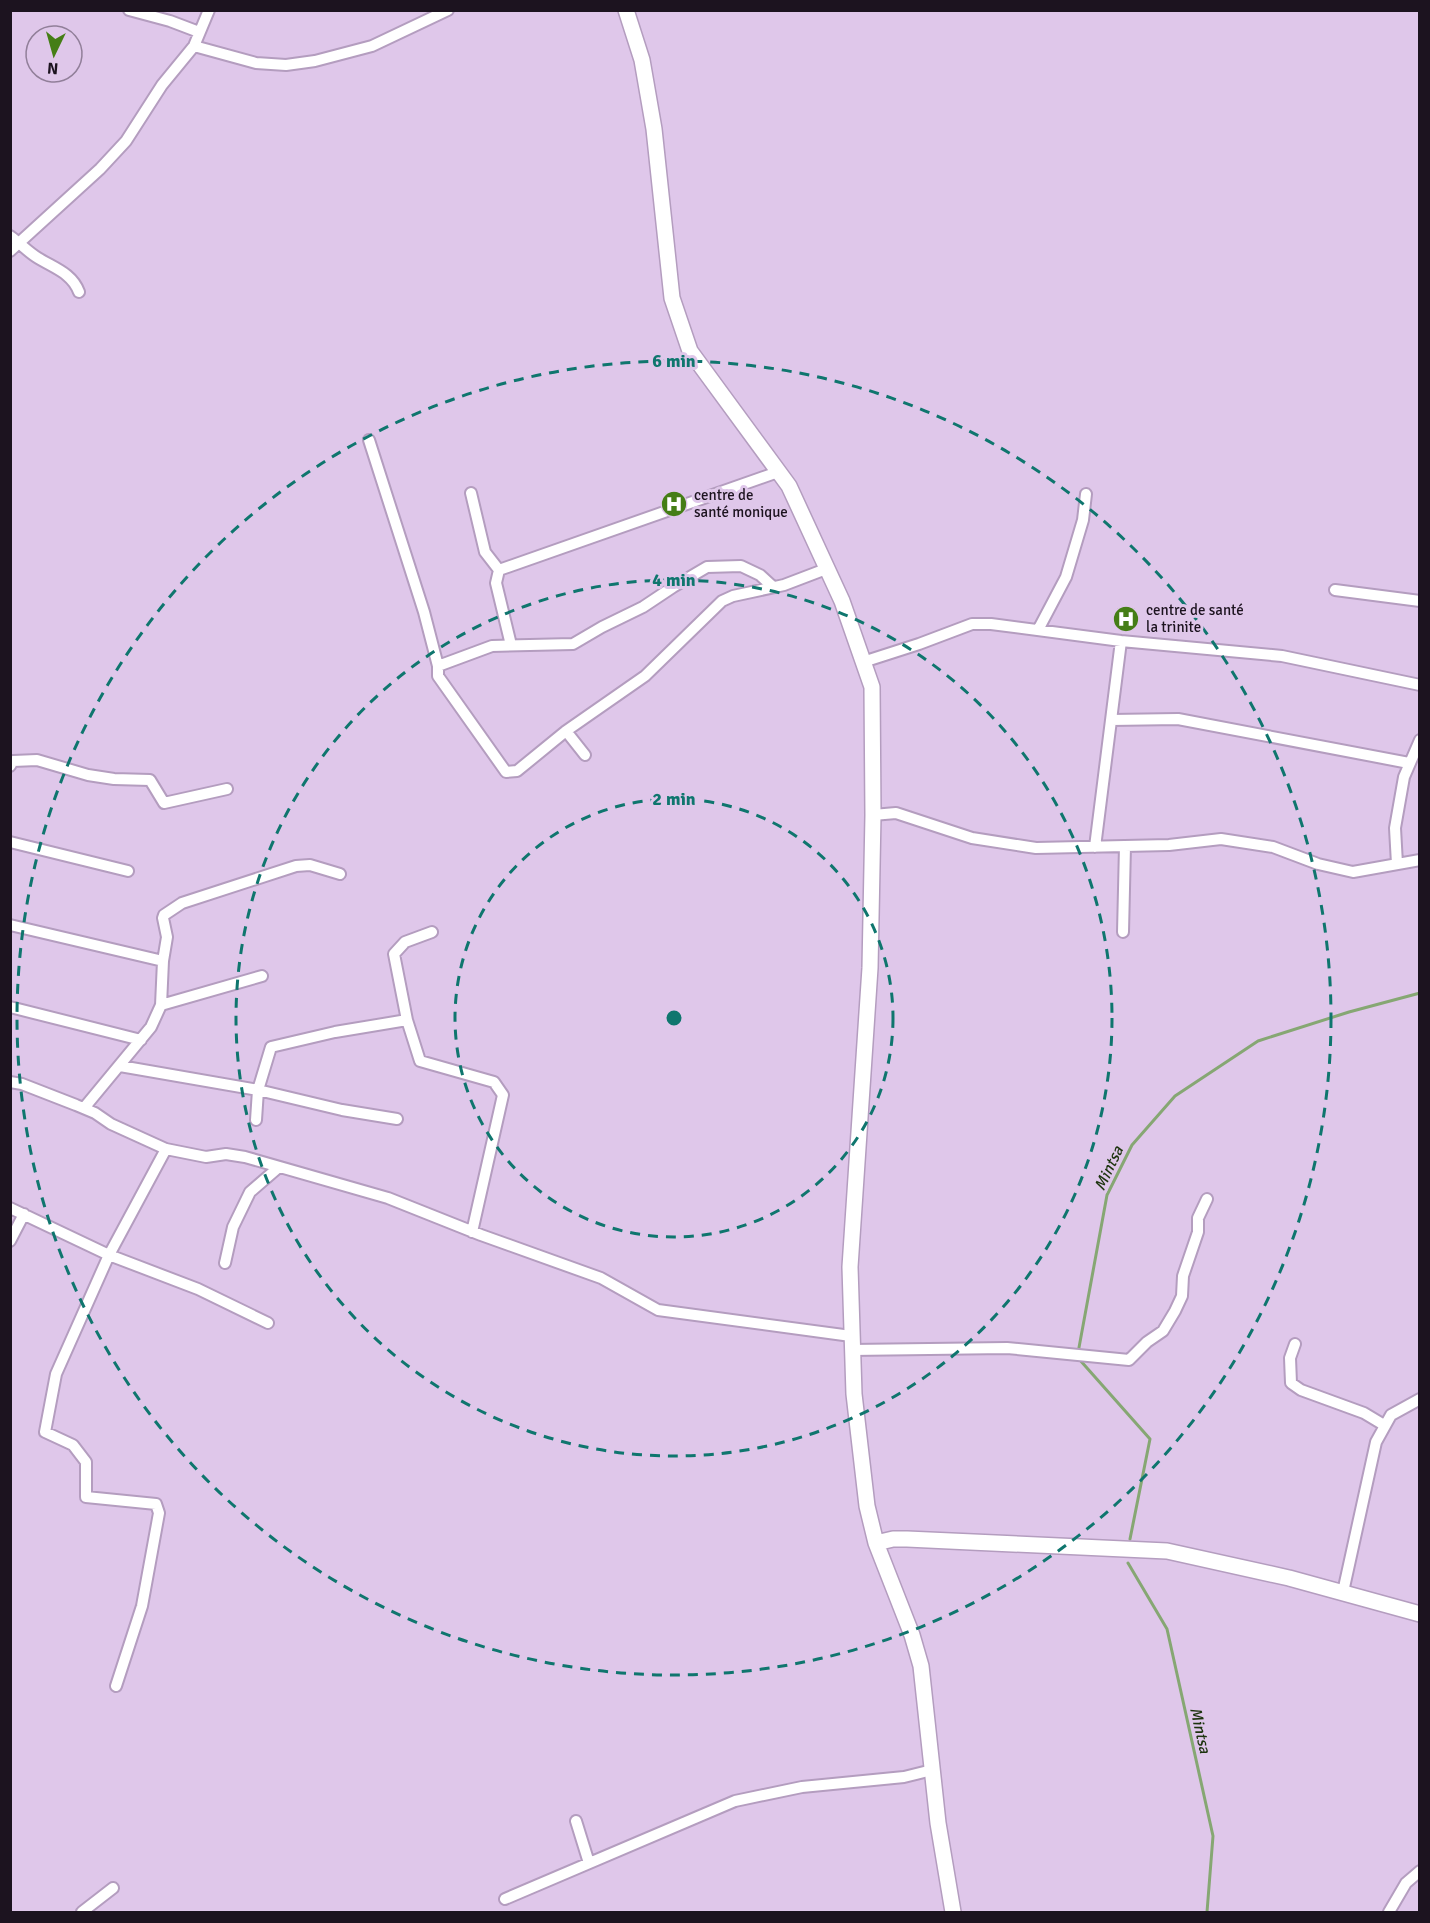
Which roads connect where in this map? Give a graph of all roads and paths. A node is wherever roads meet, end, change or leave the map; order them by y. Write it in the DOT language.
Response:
graph roads {
  1 [pos="129,10"];
  2 [pos="209,10"];
  3 [pos="448,10"];
  4 [pos="626,10"];
  5 [pos="199,32"];
  6 [pos="194,46"];
  7 [pos="14,239"];
  8 [pos="10,251"];
  9 [pos="79,292"];
  10 [pos="369,440"];
  11 [pos="778,472"];
  12 [pos="471,493"];
  13 [pos="1086,494"];
  14 [pos="826,569"];
  15 [pos="499,570"];
  16 [pos="772,586"];
  17 [pos="1335,590"];
  18 [pos="1419,601"];
  19 [pos="1038,630"];
  20 [pos="1121,641"];
  21 [pos="511,645"];
  22 [pos="863,662"];
  23 [pos="438,666"];
  24 [pos="1419,685"];
  25 [pos="1111,720"];
  26 [pos="566,731"];
  27 [pos="1419,741"];
  28 [pos="585,755"];
  29 [pos="1409,763"];
  30 [pos="10,766"];
  31 [pos="227,789"];
  32 [pos="873,815"];
  33 [pos="10,842"];
  34 [pos="1125,846"];
  35 [pos="1095,847"];
  36 [pos="1419,860"];
  37 [pos="1397,864"];
  38 [pos="128,871"];
  39 [pos="340,874"];
  40 [pos="10,925"];
  41 [pos="432,932"];
  42 [pos="1123,932"];
  43 [pos="164,961"];
  44 [pos="261,976"];
  45 [pos="161,1005"];
  46 [pos="10,1007"];
  47 [pos="407,1020"];
  48 [pos="141,1040"];
  49 [pos="120,1066"];
  50 [pos="10,1082"];
  51 [pos="258,1090"];
  52 [pos="84,1108"];
  53 [pos="256,1119"];
  54 [pos="398,1119"];
  55 [pos="166,1149"];
  56 [pos="279,1167"];
  57 [pos="1207,1199"];
  58 [pos="10,1208"];
  59 [pos="24,1214"];
  60 [pos="472,1232"];
  61 [pos="10,1241"];
  62 [pos="109,1255"];
  63 [pos="225,1263"];
  64 [pos="268,1323"];
  65 [pos="851,1343"];
  66 [pos="1295,1344"];
  67 [pos="1419,1399"];
  68 [pos="1384,1425"];
  69 [pos="876,1543"];
  70 [pos="1343,1592"];
  71 [pos="1419,1614"];
  72 [pos="116,1686"];
  73 [pos="932,1770"];
  74 [pos="576,1821"];
  75 [pos="589,1863"];
  76 [pos="1419,1871"];
  77 [pos="114,1888"];
  78 [pos="505,1899"];
  79 [pos="82,1912"];
  80 [pos="953,1912"];
  81 [pos="1389,1912"];
  1 -- 5 [label="street"];
  2 -- 5 [label="street"];
  3 -- 6 [label="street"];
  4 -- 11 [label="main road"];
  5 -- 6 [label="street"];
  6 -- 7 [label="street"];
  7 -- 8 [label="street"];
  7 -- 9 [label="street"];
  10 -- 23 [label="street"];
  11 -- 14 [label="main road"];
  11 -- 15 [label="street"];
  12 -- 15 [label="street"];
  13 -- 19 [label="street"];
  14 -- 16 [label="street"];
  14 -- 22 [label="main road"];
  15 -- 21 [label="street"];
  16 -- 21 [label="street"];
  16 -- 26 [label="street"];
  17 -- 18 [label="street"];
  19 -- 20 [label="street"];
  19 -- 22 [label="street"];
  20 -- 24 [label="street"];
  20 -- 25 [label="street"];
  21 -- 23 [label="street"];
  22 -- 32 [label="main road"];
  23 -- 26 [label="street"];
  25 -- 29 [label="street"];
  25 -- 35 [label="street"];
  26 -- 28 [label="street"];
  27 -- 29 [label="street"];
  29 -- 37 [label="street"];
  30 -- 31 [label="street"];
  32 -- 35 [label="street"];
  32 -- 65 [label="main road"];
  33 -- 38 [label="street"];
  34 -- 35 [label="street"];
  34 -- 37 [label="street"];
  34 -- 42 [label="street"];
  36 -- 37 [label="street"];
  39 -- 43 [label="street"];
  40 -- 43 [label="street"];
  41 -- 47 [label="street"];
  43 -- 45 [label="street"];
  44 -- 45 [label="street"];
  45 -- 48 [label="street"];
  46 -- 48 [label="street"];
  47 -- 51 [label="street"];
  47 -- 60 [label="street"];
  48 -- 49 [label="street"];
  49 -- 51 [label="street"];
  49 -- 52 [label="street"];
  50 -- 52 [label="street"];
  51 -- 53 [label="street"];
  51 -- 54 [label="street"];
  52 -- 55 [label="street"];
  55 -- 56 [label="street"];
  55 -- 62 [label="street"];
  56 -- 60 [label="street"];
  56 -- 63 [label="street"];
  57 -- 65 [label="street"];
  58 -- 59 [label="street"];
  59 -- 61 [label="street"];
  59 -- 62 [label="street"];
  60 -- 65 [label="street"];
  62 -- 64 [label="street"];
  62 -- 72 [label="street"];
  65 -- 69 [label="main road"];
  66 -- 68 [label="street"];
  67 -- 68 [label="street"];
  68 -- 70 [label="street"];
  69 -- 70 [label="main road"];
  69 -- 73 [label="main road"];
  70 -- 71 [label="main road"];
  73 -- 75 [label="street"];
  73 -- 80 [label="main road"];
  74 -- 75 [label="street"];
  75 -- 78 [label="street"];
  76 -- 81 [label="street"];
  77 -- 79 [label="street"];
}
